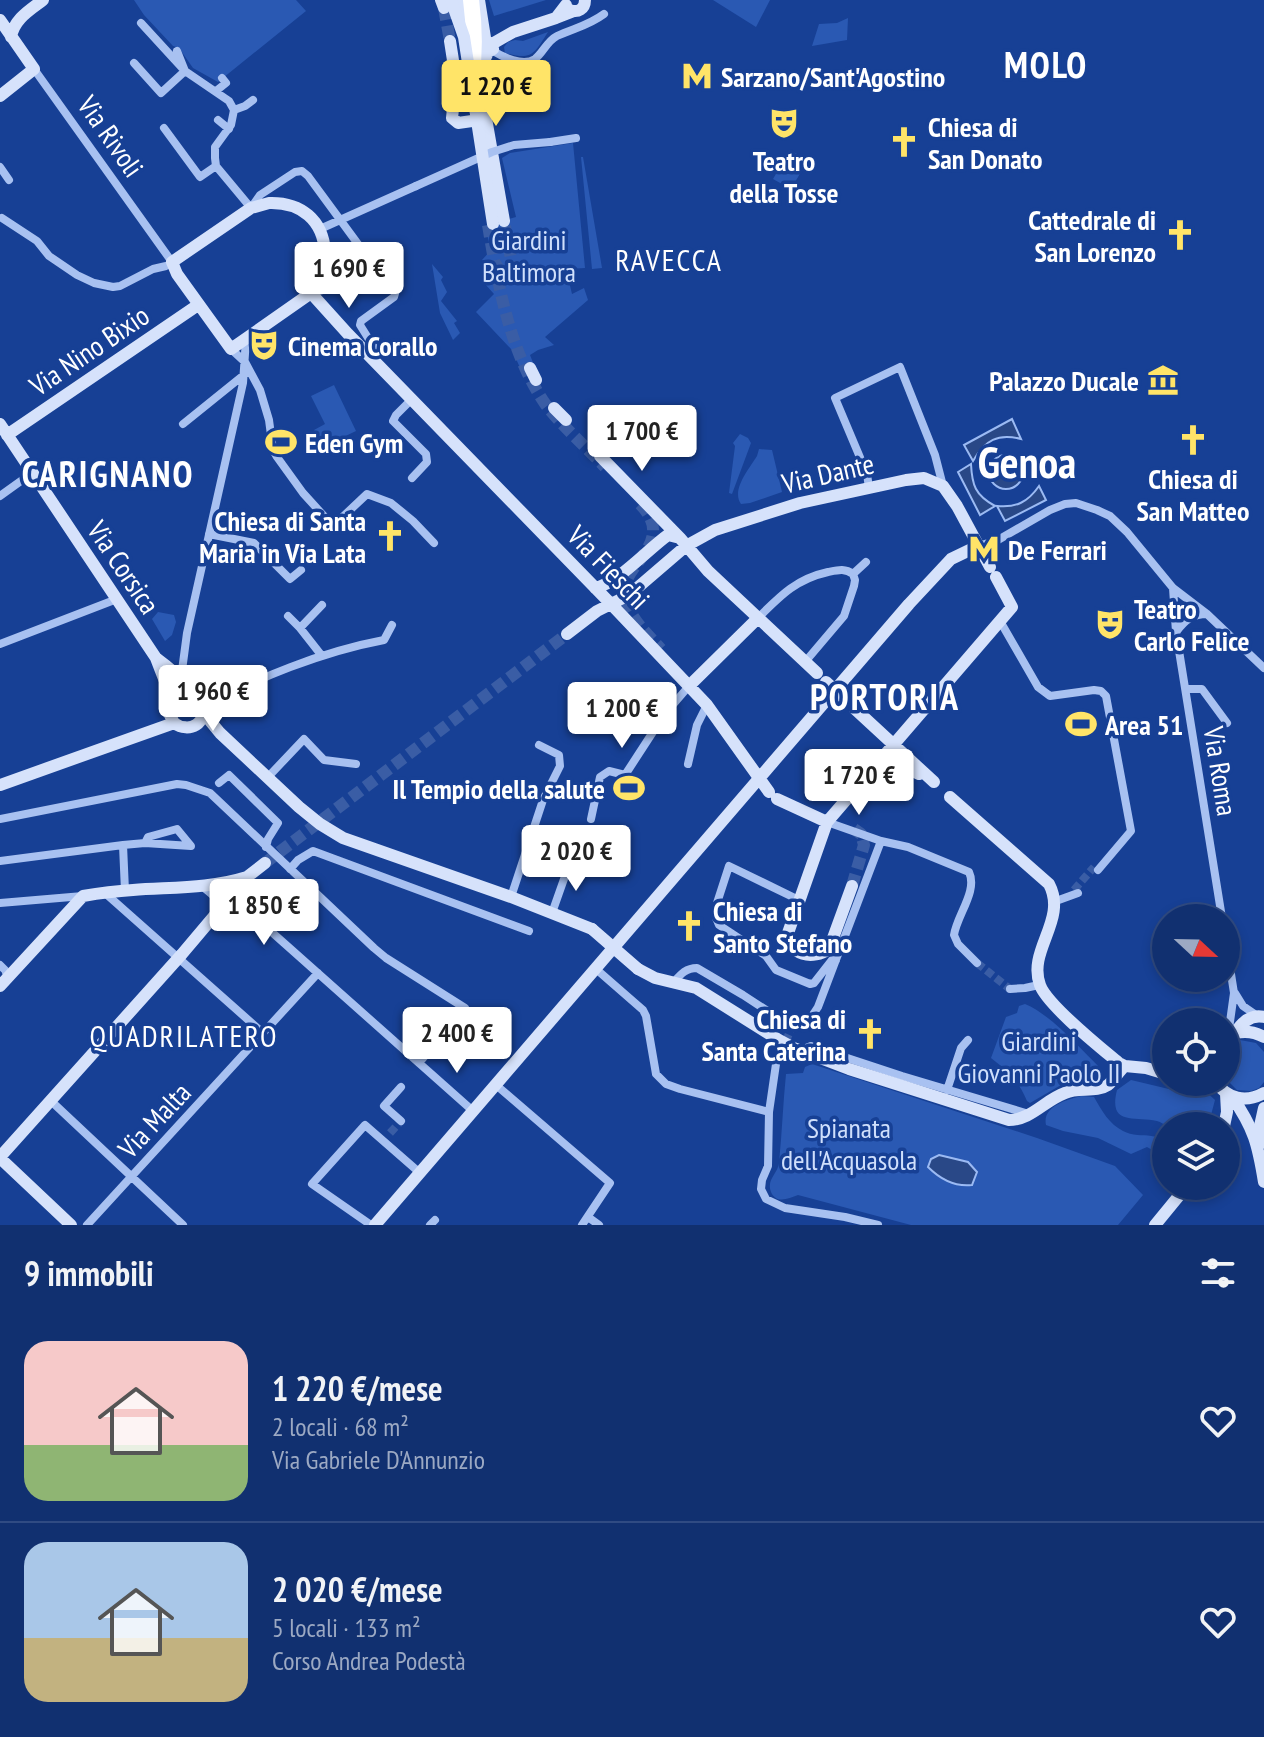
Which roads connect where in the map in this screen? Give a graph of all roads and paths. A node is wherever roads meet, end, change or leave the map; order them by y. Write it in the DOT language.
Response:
graph roads {
  1 [pos="43,0"];
  2 [pos="471,0"];
  3 [pos="479,0"];
  4 [pos="449,1"];
  5 [pos="586,1"];
  6 [pos="569,6"];
  7 [pos="604,14"];
  8 [pos="0,20"];
  9 [pos="141,23"];
  10 [pos="11,37"];
  11 [pos="458,38"];
  12 [pos="488,50"];
  13 [pos="177,51"];
  14 [pos="134,63"];
  15 [pos="34,69"];
  16 [pos="185,71"];
  17 [pos="222,78"];
  18 [pos="465,87"];
  19 [pos="216,91"];
  20 [pos="0,96"];
  21 [pos="253,100"];
  22 [pos="483,101"];
  23 [pos="234,110"];
  24 [pos="472,119"];
  25 [pos="218,120"];
  26 [pos="164,128"];
  27 [pos="229,129"];
  28 [pos="576,138"];
  29 [pos="216,166"];
  30 [pos="0,167"];
  31 [pos="9,180"];
  32 [pos="251,208"];
  33 [pos="2,218"];
  34 [pos="340,220"];
  35 [pos="496,223"];
  36 [pos="320,229"];
  37 [pos="369,259"];
  38 [pos="172,262"];
  39 [pos="311,293"];
  40 [pos="198,305"];
  41 [pos="246,339"];
  42 [pos="231,349"];
  43 [pos="375,349"];
  44 [pos="245,362"];
  45 [pos="530,368"];
  46 [pos="245,374"];
  47 [pos="536,380"];
  48 [pos="412,399"];
  49 [pos="554,408"];
  50 [pos="566,420"];
  51 [pos="183,424"];
  52 [pos="4,430"];
  53 [pos="600,456"];
  54 [pos="32,473"];
  55 [pos="412,478"];
  56 [pos="943,486"];
  57 [pos="869,488"];
  58 [pos="2,491"];
  59 [pos="209,534"];
  60 [pos="683,542"];
  61 [pos="434,543"];
  62 [pos="978,546"];
  63 [pos="866,562"];
  64 [pos="301,570"];
  65 [pos="853,574"];
  66 [pos="595,588"];
  67 [pos="1173,588"];
  68 [pos="117,599"];
  69 [pos="611,604"];
  70 [pos="322,605"];
  71 [pos="1207,614"];
  72 [pos="288,616"];
  73 [pos="758,618"];
  74 [pos="1000,621"];
  75 [pos="392,625"];
  76 [pos="300,628"];
  77 [pos="1176,632"];
  78 [pos="567,634"];
  79 [pos="0,644"];
  80 [pos="322,656"];
  81 [pos="156,658"];
  82 [pos="805,662"];
  83 [pos="1264,668"];
  84 [pos="180,679"];
  85 [pos="826,682"];
  86 [pos="689,686"];
  87 [pos="1186,689"];
  88 [pos="173,702"];
  89 [pos="198,705"];
  90 [pos="707,705"];
  91 [pos="174,723"];
  92 [pos="1227,723"];
  93 [pos="194,726"];
  94 [pos="219,732"];
  95 [pos="539,745"];
  96 [pos="893,745"];
  97 [pos="356,764"];
  98 [pos="688,764"];
  99 [pos="867,775"];
  100 [pos="268,777"];
  101 [pos="759,778"];
  102 [pos="219,783"];
  103 [pos="0,785"];
  104 [pos="950,797"];
  105 [pos="0,819"];
  106 [pos="591,819"];
  107 [pos="827,822"];
  108 [pos="881,841"];
  109 [pos="145,843"];
  110 [pos="123,845"];
  111 [pos="266,847"];
  112 [pos="0,861"];
  113 [pos="570,862"];
  114 [pos="265,863"];
  115 [pos="1098,867"];
  116 [pos="290,869"];
  117 [pos="247,877"];
  118 [pos="852,886"];
  119 [pos="203,887"];
  120 [pos="125,891"];
  121 [pos="105,893"];
  122 [pos="1074,893"];
  123 [pos="83,896"];
  124 [pos="231,896"];
  125 [pos="511,897"];
  126 [pos="52,898"];
  127 [pos="799,900"];
  128 [pos="1056,901"];
  129 [pos="0,903"];
  130 [pos="1220,904"];
  131 [pos="552,913"];
  132 [pos="215,916"];
  133 [pos="62,918"];
  134 [pos="529,931"];
  135 [pos="835,953"];
  136 [pos="179,958"];
  137 [pos="977,963"];
  138 [pos="0,965"];
  139 [pos="596,969"];
  140 [pos="318,973"];
  141 [pos="4,982"];
  142 [pos="674,982"];
  143 [pos="1039,985"];
  144 [pos="1010,989"];
  145 [pos="1234,993"];
  146 [pos="1233,1008"];
  147 [pos="1260,1016"];
  148 [pos="1240,1026"];
  149 [pos="263,1033"];
  150 [pos="1240,1034"];
  151 [pos="1264,1037"];
  152 [pos="968,1040"];
  153 [pos="794,1048"];
  154 [pos="419,1063"];
  155 [pos="776,1064"];
  156 [pos="1125,1066"];
  157 [pos="1152,1070"];
  158 [pos="496,1085"];
  159 [pos="401,1087"];
  160 [pos="947,1090"];
  161 [pos="1264,1093"];
  162 [pos="1233,1096"];
  163 [pos="51,1101"];
  164 [pos="1264,1108"];
  165 [pos="473,1111"];
  166 [pos="769,1112"];
  167 [pos="1226,1112"];
  168 [pos="1030,1114"];
  169 [pos="401,1121"];
  170 [pos="1259,1144"];
  171 [pos="0,1158"];
  172 [pos="1264,1168"];
  173 [pos="420,1173"];
  174 [pos="132,1176"];
  175 [pos="1264,1182"];
  176 [pos="1176,1200"];
  177 [pos="585,1221"];
  178 [pos="71,1225"];
  179 [pos="87,1225"];
  180 [pos="183,1225"];
  181 [pos="373,1225"];
  182 [pos="599,1225"];
  183 [pos="878,1225"];
  184 [pos="1155,1225"];
  1 -- 10 [label="street"];
  2 -- 18 [label="highway, bridge"];
  3 -- 12 [label="street"];
  4 -- 11 [label="highway"];
  5 -- 6 [label="street"];
  6 -- 12 [label="street"];
  7 -- 12 [label="street"];
  8 -- 10 [label="street, Via Rivoli"];
  9 -- 16 [label="street"];
  10 -- 15 [label="street, Via Rivoli"];
  11 -- 18 [label="street, bridge"];
  11 -- 24 [label="street"];
  12 -- 22 [label="street"];
  13 -- 16 [label="street"];
  14 -- 16 [label="street"];
  15 -- 20 [label="street"];
  15 -- 38 [label="street, Via Rivoli"];
  16 -- 19 [label="street"];
  17 -- 19 [label="street"];
  18 -- 24 [label="street"];
  18 -- 35 [label="street, bridge"];
  19 -- 23 [label="street"];
  21 -- 23 [label="street"];
  22 -- 24 [label="street"];
  22 -- 35 [label="street"];
  23 -- 27 [label="street"];
  24 -- 35 [label="street"];
  25 -- 27 [label="street"];
  26 -- 29 [label="street"];
  27 -- 29 [label="street"];
  28 -- 34 [label="street, bridge"];
  29 -- 32 [label="street"];
  30 -- 31 [label="street"];
  32 -- 34 [label="street"];
  32 -- 36 [label="street"];
  32 -- 38 [label="street"];
  33 -- 38 [label="street"];
  34 -- 36 [label="street"];
  34 -- 37 [label="street"];
  36 -- 39 [label="street"];
  37 -- 39 [label="street"];
  37 -- 43 [label="street"];
  38 -- 40 [label="street"];
  39 -- 41 [label="street"];
  39 -- 48 [label="street, Via Fieschi"];
  40 -- 42 [label="street"];
  40 -- 52 [label="street, Via Nino Bixio"];
  41 -- 42 [label="street"];
  41 -- 44 [label="street"];
  42 -- 44 [label="street"];
  44 -- 46 [label="street"];
  44 -- 61 [label="street"];
  45 -- 47 [label="street"];
  46 -- 51 [label="street"];
  46 -- 59 [label="street"];
  48 -- 55 [label="street"];
  48 -- 66 [label="street, Via Fieschi"];
  49 -- 50 [label="street"];
  52 -- 54 [label="street, Via Corsica"];
  53 -- 60 [label="street"];
  54 -- 58 [label="street"];
  54 -- 68 [label="street, Via Corsica"];
  56 -- 57 [label="street, Via Dante"];
  56 -- 57 [label="street"];
  56 -- 62 [label="street"];
  57 -- 60 [label="street, Via Dante"];
  59 -- 64 [label="street"];
  59 -- 84 [label="street"];
  60 -- 66 [label="street"];
  60 -- 69 [label="street"];
  60 -- 73 [label="street"];
  62 -- 67 [label="street"];
  62 -- 74 [label="street"];
  62 -- 85 [label="street"];
  63 -- 65 [label="street"];
  65 -- 73 [label="street"];
  65 -- 82 [label="street"];
  66 -- 69 [label="street, Via Fieschi"];
  67 -- 71 [label="street"];
  67 -- 77 [label="street, Via Roma"];
  68 -- 79 [label="street"];
  68 -- 81 [label="street, Via Corsica"];
  69 -- 78 [label="street"];
  69 -- 86 [label="street, Via Fieschi"];
  70 -- 76 [label="street"];
  71 -- 77 [label="street"];
  71 -- 83 [label="street"];
  72 -- 76 [label="street"];
  73 -- 82 [label="street"];
  73 -- 86 [label="street"];
  74 -- 96 [label="street"];
  74 -- 115 [label="street"];
  75 -- 80 [label="street"];
  76 -- 80 [label="street"];
  77 -- 87 [label="street, Via Roma"];
  80 -- 89 [label="street"];
  81 -- 84 [label="street"];
  81 -- 88 [label="street"];
  82 -- 85 [label="street"];
  84 -- 89 [label="street"];
  85 -- 96 [label="street"];
  85 -- 101 [label="street"];
  86 -- 90 [label="street, Via Fieschi"];
  86 -- 106 [label="street"];
  87 -- 92 [label="street"];
  87 -- 130 [label="street, Via Roma"];
  88 -- 89 [label="street"];
  88 -- 91 [label="street"];
  89 -- 93 [label="street"];
  89 -- 94 [label="street"];
  90 -- 98 [label="street"];
  90 -- 101 [label="street, Via Fieschi"];
  91 -- 93 [label="street"];
  91 -- 103 [label="street"];
  93 -- 94 [label="street"];
  94 -- 100 [label="street"];
  95 -- 125 [label="street"];
  96 -- 99 [label="street"];
  96 -- 99 [label="street"];
  97 -- 100 [label="street"];
  99 -- 107 [label="street"];
  100 -- 125 [label="street"];
  101 -- 107 [label="street, Via Fieschi"];
  101 -- 139 [label="street"];
  102 -- 111 [label="street"];
  104 -- 128 [label="street"];
  105 -- 111 [label="street"];
  107 -- 108 [label="street"];
  107 -- 127 [label="street"];
  108 -- 135 [label="street"];
  108 -- 137 [label="street"];
  109 -- 109 [label="street"];
  109 -- 110 [label="street"];
  110 -- 112 [label="street"];
  110 -- 120 [label="street"];
  111 -- 116 [label="street"];
  113 -- 131 [label="street"];
  114 -- 117 [label="street"];
  116 -- 134 [label="street"];
  116 -- 154 [label="street"];
  117 -- 119 [label="street"];
  117 -- 124 [label="street"];
  118 -- 135 [label="street"];
  119 -- 120 [label="street"];
  119 -- 132 [label="street"];
  120 -- 121 [label="street"];
  121 -- 123 [label="street"];
  121 -- 136 [label="street"];
  122 -- 128 [label="street"];
  123 -- 126 [label="street"];
  123 -- 133 [label="street"];
  124 -- 132 [label="street"];
  124 -- 140 [label="street"];
  125 -- 131 [label="street"];
  126 -- 129 [label="street"];
  126 -- 133 [label="street"];
  127 -- 135 [label="street"];
  127 -- 135 [label="street"];
  128 -- 143 [label="street"];
  131 -- 142 [label="street, bridge"];
  132 -- 136 [label="street"];
  133 -- 141 [label="street"];
  135 -- 142 [label="street"];
  136 -- 149 [label="street"];
  136 -- 163 [label="street"];
  138 -- 141 [label="street"];
  139 -- 158 [label="street"];
  139 -- 166 [label="street"];
  140 -- 149 [label="street, Via Malta"];
  140 -- 154 [label="street"];
  142 -- 153 [label="street"];
  143 -- 144 [label="street"];
  143 -- 156 [label="street"];
  145 -- 146 [label="street"];
  145 -- 147 [label="street"];
  147 -- 148 [label="street"];
  149 -- 174 [label="street, Via Malta"];
  150 -- 151 [label="street"];
  152 -- 160 [label="street"];
  153 -- 160 [label="street"];
  153 -- 168 [label="street"];
  154 -- 165 [label="street"];
  155 -- 166 [label="street"];
  156 -- 157 [label="street"];
  156 -- 168 [label="street"];
  158 -- 165 [label="street"];
  158 -- 177 [label="street"];
  159 -- 169 [label="street"];
  160 -- 168 [label="street"];
  161 -- 162 [label="street"];
  162 -- 164 [label="street"];
  162 -- 167 [label="street"];
  162 -- 170 [label="street"];
  163 -- 171 [label="street"];
  163 -- 174 [label="street"];
  164 -- 170 [label="street"];
  165 -- 173 [label="street"];
  166 -- 183 [label="street"];
  170 -- 172 [label="street"];
  170 -- 175 [label="street"];
  171 -- 178 [label="street"];
  173 -- 181 [label="street"];
  173 -- 181 [label="street"];
  174 -- 179 [label="street, Via Malta"];
  174 -- 180 [label="street"];
  176 -- 184 [label="street"];
  177 -- 182 [label="street"];
}
